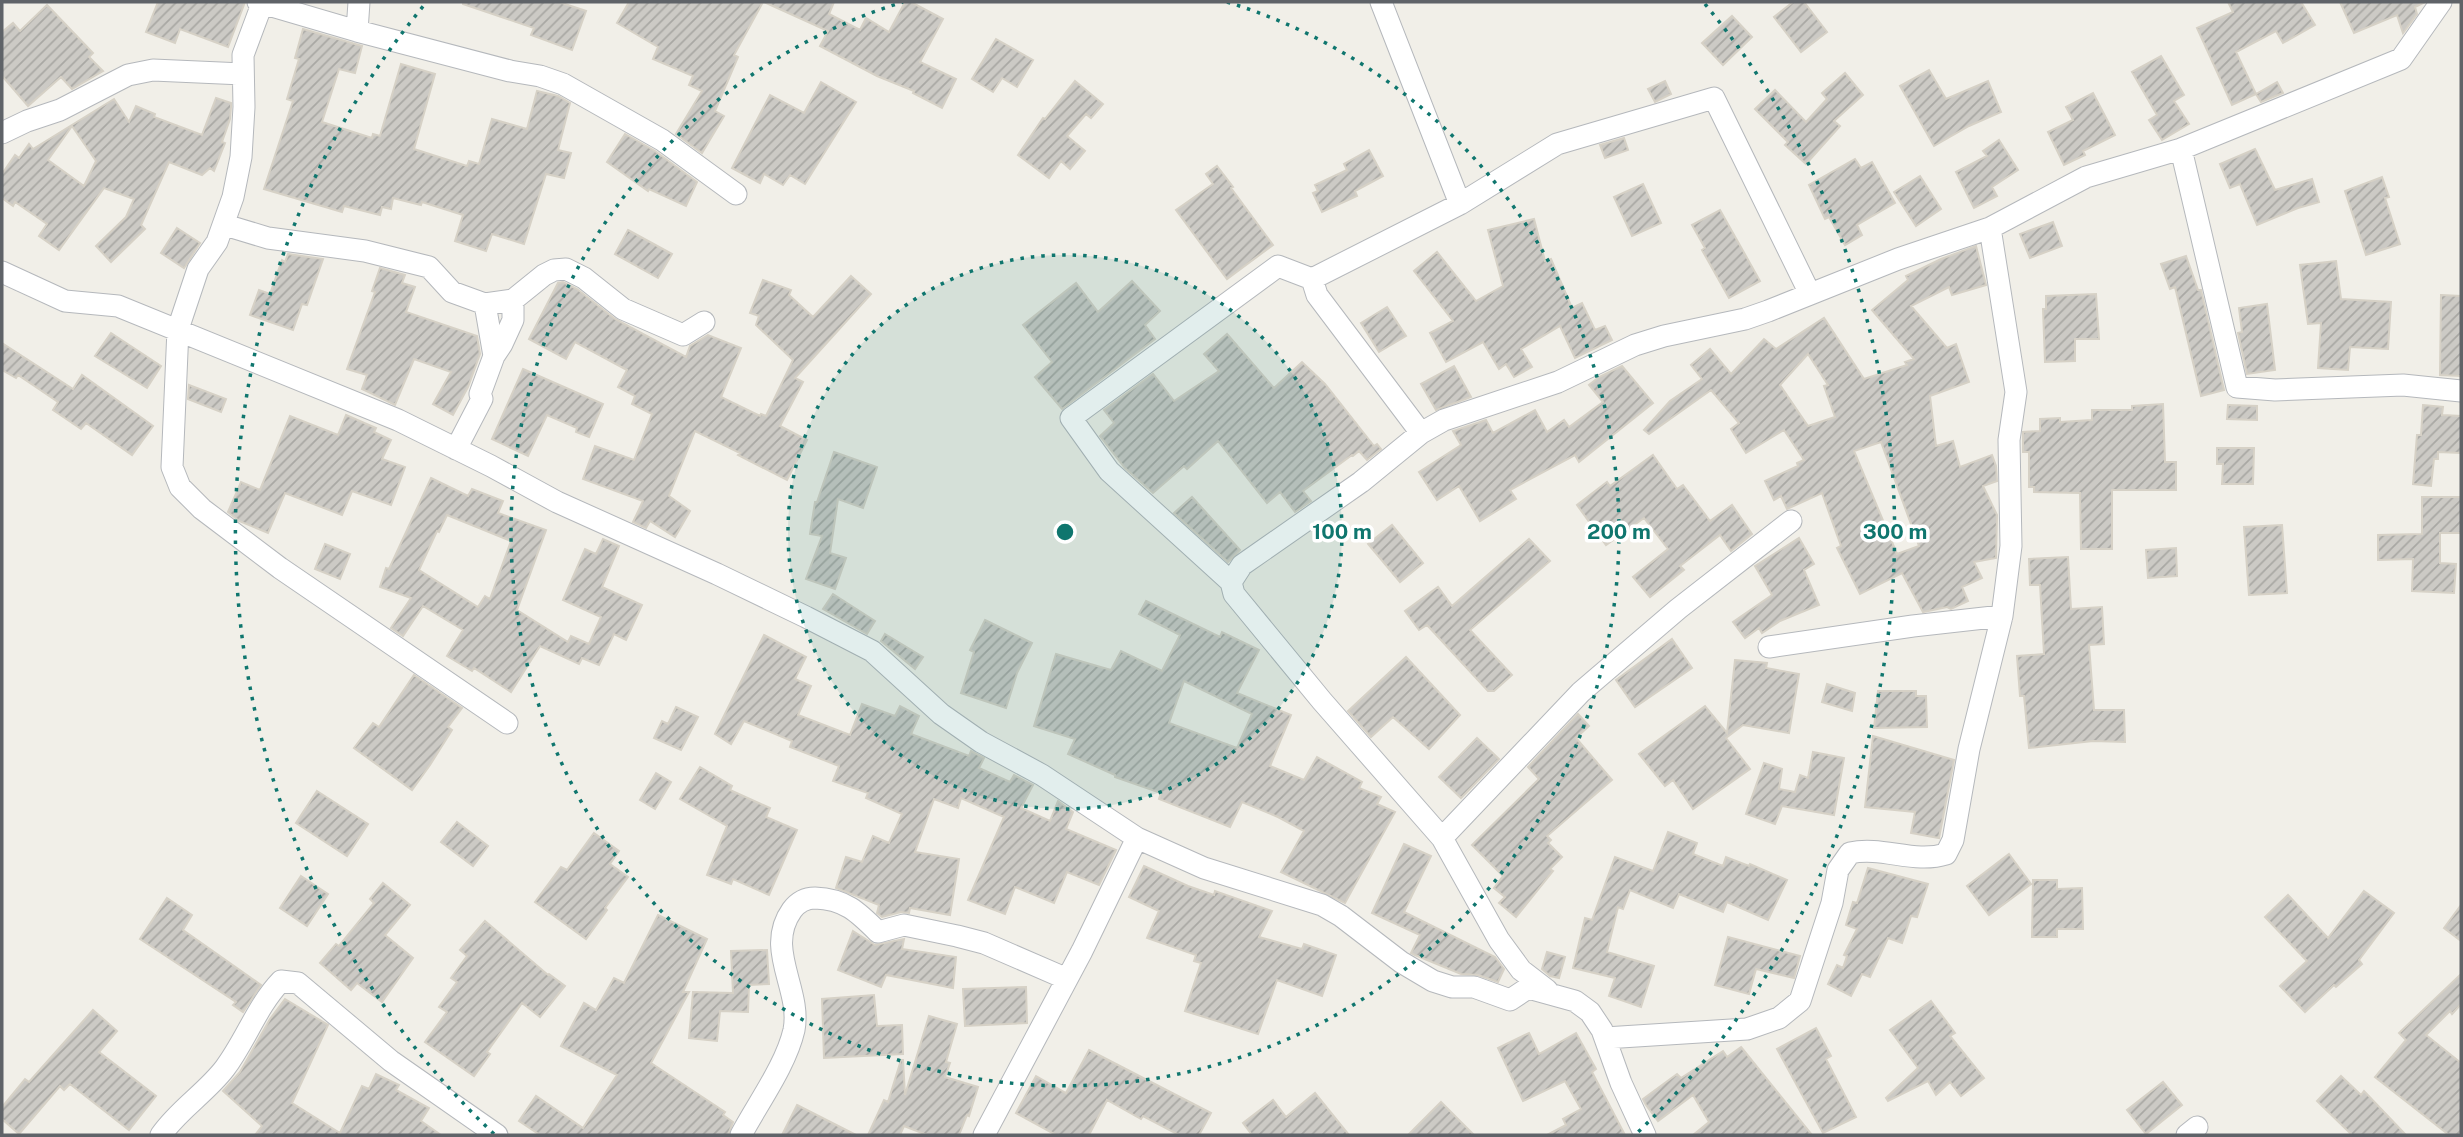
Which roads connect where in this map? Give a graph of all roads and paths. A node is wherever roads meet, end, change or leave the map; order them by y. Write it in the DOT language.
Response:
graph roads {
  1 [pos="359,2"];
  2 [pos="1381,2"];
  3 [pos="2441,2"];
  4 [pos="260,3"];
  5 [pos="357,31"];
  6 [pos="243,74"];
  7 [pos="2,133"];
  8 [pos="2181,149"];
  9 [pos="736,194"];
  10 [pos="1460,204"];
  11 [pos="225,225"];
  12 [pos="1990,228"];
  13 [pos="2,272"];
  14 [pos="1312,279"];
  15 [pos="1810,294"];
  16 [pos="513,300"];
  17 [pos="485,304"];
  18 [pos="704,322"];
  19 [pos="178,329"];
  20 [pos="494,356"];
  21 [pos="2461,391"];
  22 [pos="1421,433"];
  23 [pos="456,449"];
  24 [pos="1791,521"];
  25 [pos="1231,582"];
  26 [pos="2002,616"];
  27 [pos="1769,647"];
  28 [pos="507,723"];
  29 [pos="1137,838"];
  30 [pos="1442,838"];
  31 [pos="1452,881"];
  32 [pos="1067,979"];
  33 [pos="1550,993"];
  34 [pos="1605,1038"];
  35 [pos="161,1135"];
  36 [pos="497,1135"];
  37 [pos="741,1135"];
  38 [pos="984,1135"];
  39 [pos="1645,1135"];
  1 -- 5 [label="street"];
  2 -- 10 [label="street"];
  3 -- 8 [label="street"];
  4 -- 5 [label="street"];
  4 -- 6 [label="street"];
  5 -- 9 [label="street"];
  6 -- 7 [label="street"];
  6 -- 11 [label="street"];
  8 -- 12 [label="street"];
  8 -- 21 [label="street"];
  10 -- 14 [label="street"];
  10 -- 15 [label="street"];
  11 -- 17 [label="street"];
  11 -- 19 [label="street"];
  12 -- 15 [label="street"];
  12 -- 26 [label="street"];
  13 -- 19 [label="street"];
  14 -- 22 [label="street"];
  14 -- 25 [label="street"];
  15 -- 22 [label="street"];
  16 -- 17 [label="street"];
  16 -- 18 [label="street"];
  16 -- 20 [label="street"];
  17 -- 20 [label="street"];
  19 -- 23 [label="street"];
  19 -- 28 [label="street"];
  20 -- 23 [label="street"];
  22 -- 25 [label="street"];
  23 -- 29 [label="street"];
  24 -- 30 [label="street"];
  25 -- 30 [label="street"];
  26 -- 27 [label="street"];
  26 -- 34 [label="street"];
  29 -- 32 [label="street"];
  29 -- 33 [label="street"];
  30 -- 31 [label="street"];
  30 -- 33 [label="street"];
  32 -- 37 [label="street"];
  32 -- 38 [label="street"];
  33 -- 34 [label="street"];
  34 -- 39 [label="street"];
  35 -- 36 [label="street"];
}
